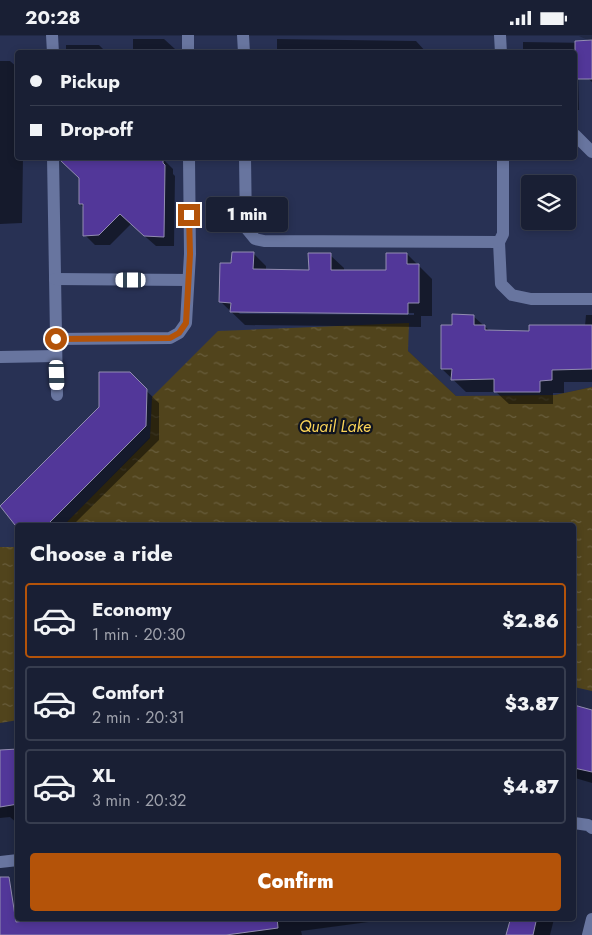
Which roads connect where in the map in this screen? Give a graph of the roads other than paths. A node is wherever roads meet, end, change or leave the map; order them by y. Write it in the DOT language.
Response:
graph roads {
  1 [pos="52,35"];
  2 [pos="188,35"];
  3 [pos="244,35"];
  4 [pos="500,35"];
  5 [pos="53,50"];
  6 [pos="188,50"];
  7 [pos="244,50"];
  8 [pos="501,50"];
  9 [pos="577,137"];
  10 [pos="592,152"];
  11 [pos="54,160"];
  12 [pos="189,160"];
  13 [pos="245,160"];
  14 [pos="503,160"];
  15 [pos="499,242"];
  16 [pos="55,279"];
  17 [pos="188,280"];
  18 [pos="592,299"];
  19 [pos="56,339"];
  20 [pos="56,355"];
  21 [pos="0,357"];
  22 [pos="58,395"];
  23 [pos="576,823"];
  24 [pos="592,828"];
  25 [pos="15,860"];
  26 [pos="0,862"];
  27 [pos="592,919"];
  28 [pos="588,935"];
  1 -- 5 [label="street"];
  2 -- 6 [label="street"];
  3 -- 7 [label="street"];
  4 -- 8 [label="street"];
  9 -- 10 [label="street"];
  11 -- 16 [label="street"];
  12 -- 17 [label="street"];
  13 -- 15 [label="street"];
  14 -- 15 [label="street"];
  15 -- 18 [label="street"];
  16 -- 17 [label="street"];
  16 -- 19 [label="street"];
  17 -- 19 [label="street"];
  19 -- 20 [label="street"];
  20 -- 21 [label="street"];
  20 -- 22 [label="street"];
  23 -- 24 [label="street"];
  25 -- 26 [label="street"];
  27 -- 28 [label="street"];
}
